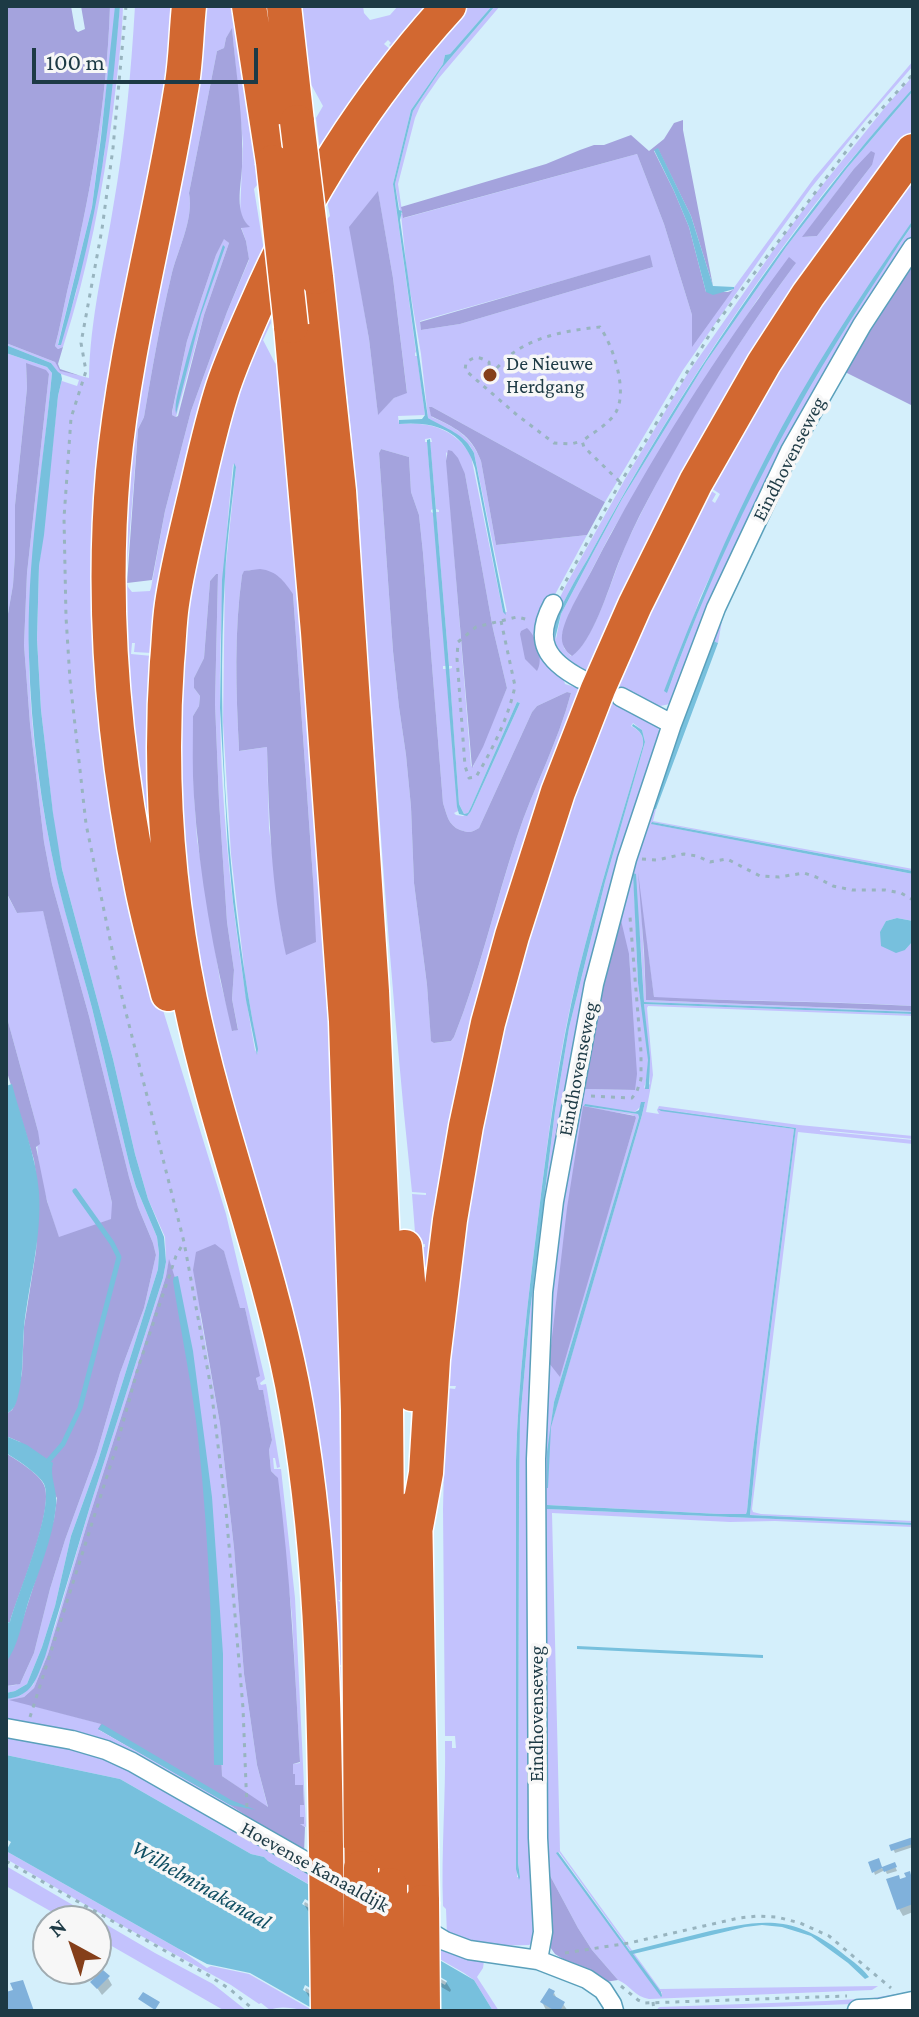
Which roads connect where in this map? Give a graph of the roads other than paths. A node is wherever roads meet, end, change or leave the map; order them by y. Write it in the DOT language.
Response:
graph roads {
  1 [pos="189,6"];
  2 [pos="249,6"];
  3 [pos="284,6"];
  4 [pos="449,6"];
  5 [pos="913,151"];
  6 [pos="913,247"];
  7 [pos="553,604"];
  8 [pos="581,679"];
  9 [pos="621,697"];
  10 [pos="672,724"];
  11 [pos="372,991"];
  12 [pos="218,1110"];
  13 [pos="416,1527"];
  14 [pos="6,1728"];
  15 [pos="538,1960"];
  16 [pos="855,2003"];
  17 [pos="913,2003"];
  18 [pos="328,2011"];
  19 [pos="361,2011"];
  20 [pos="391,2011"];
  21 [pos="423,2011"];
  22 [pos="614,2011"];
  1 -- 12 [label="highway"];
  2 -- 19 [label="highway, bridge"];
  3 -- 11 [label="highway, bridge"];
  4 -- 12 [label="highway"];
  5 -- 13 [label="highway"];
  6 -- 10 [label="street, Eindhovenseweg"];
  7 -- 8 [label="street"];
  9 -- 10 [label="street"];
  10 -- 15 [label="street, Eindhovenseweg"];
  11 -- 13 [label="highway"];
  11 -- 20 [label="highway, bridge"];
  12 -- 18 [label="highway, bridge"];
  13 -- 21 [label="highway, bridge"];
  14 -- 15 [label="street, Hoevense Kanaaldijk"];
  15 -- 22 [label="street, Hoevense Kanaaldijk"];
  16 -- 17 [label="street"];
}
